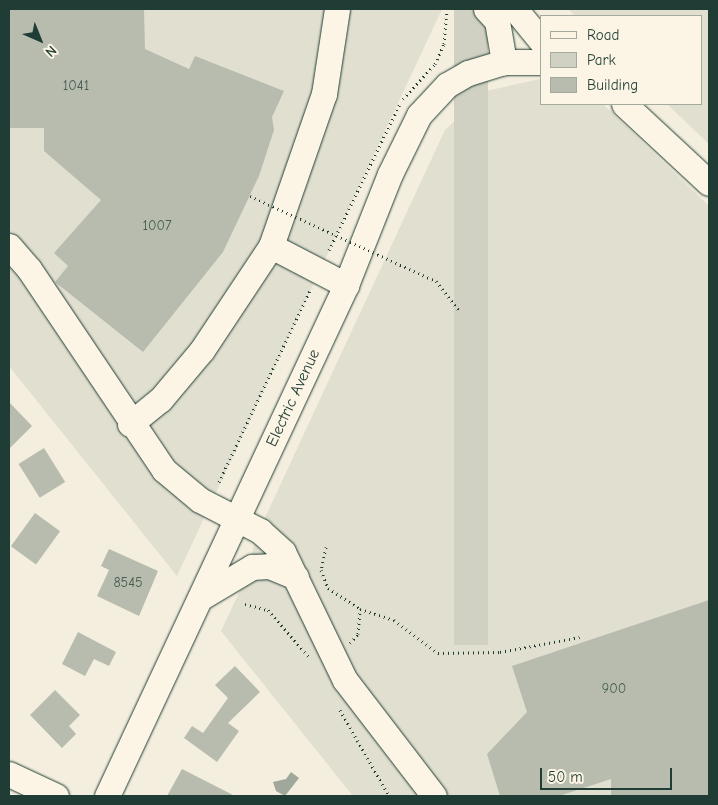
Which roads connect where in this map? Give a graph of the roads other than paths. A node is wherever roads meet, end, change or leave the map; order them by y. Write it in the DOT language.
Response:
graph roads {
  1 [pos="337,9"];
  2 [pos="486,9"];
  3 [pos="515,9"];
  4 [pos="538,55"];
  5 [pos="504,62"];
  6 [pos="625,105"];
  7 [pos="709,183"];
  8 [pos="9,246"];
  9 [pos="271,246"];
  10 [pos="346,286"];
  11 [pos="130,424"];
  12 [pos="237,519"];
  13 [pos="296,577"];
  14 [pos="200,598"];
  15 [pos="9,774"];
  16 [pos="56,796"];
  17 [pos="107,796"];
  18 [pos="434,796"];
  1 -- 9 [label="street"];
  2 -- 5 [label="street"];
  3 -- 4 [label="street"];
  4 -- 5 [label="street, Electric Avenue"];
  5 -- 10 [label="street, Electric Avenue"];
  6 -- 7 [label="street"];
  8 -- 11 [label="street"];
  9 -- 10 [label="street"];
  9 -- 11 [label="street"];
  10 -- 12 [label="street, Electric Avenue"];
  11 -- 12 [label="street"];
  12 -- 13 [label="street"];
  12 -- 14 [label="street, Electric Avenue"];
  13 -- 14 [label="street"];
  13 -- 18 [label="street"];
  14 -- 17 [label="street, Electric Avenue"];
  15 -- 16 [label="street"];
}
